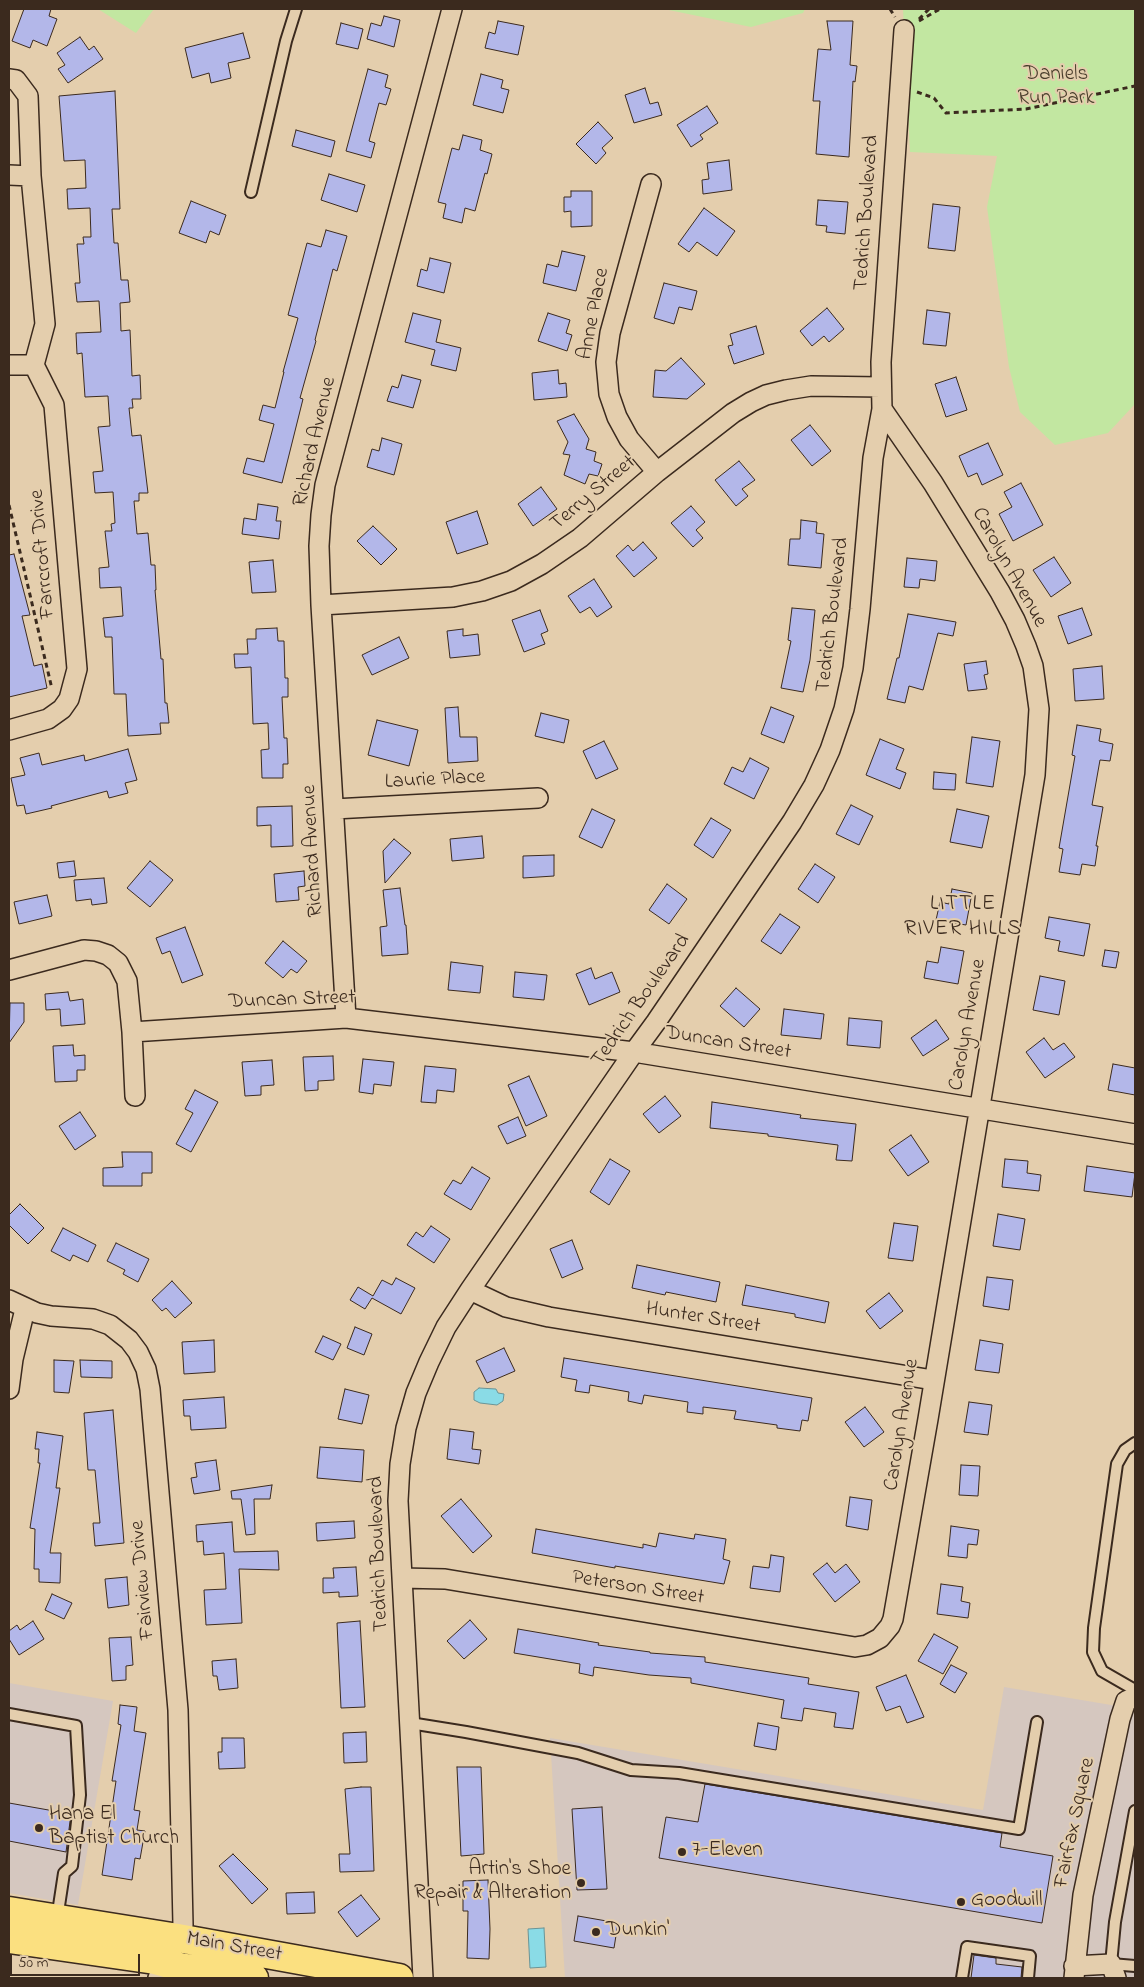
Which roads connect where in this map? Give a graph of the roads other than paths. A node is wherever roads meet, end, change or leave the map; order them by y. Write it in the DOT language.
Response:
graph roads {
  1 [pos="296,9"];
  2 [pos="452,9"];
  3 [pos="911,26"];
  4 [pos="9,79"];
  5 [pos="9,175"];
  6 [pos="31,176"];
  7 [pos="651,184"];
  8 [pos="251,192"];
  9 [pos="34,364"];
  10 [pos="9,365"];
  11 [pos="881,387"];
  12 [pos="882,409"];
  13 [pos="657,472"];
  14 [pos="322,605"];
  15 [pos="9,730"];
  16 [pos="538,798"];
  17 [pos="334,809"];
  18 [pos="9,970"];
  19 [pos="346,1018"];
  20 [pos="132,1032"];
  21 [pos="634,1052"];
  22 [pos="135,1096"];
  23 [pos="978,1108"];
  24 [pos="1135,1134"];
  25 [pos="470,1290"];
  26 [pos="17,1304"];
  27 [pos="933,1380"];
  28 [pos="9,1389"];
  29 [pos="1135,1443"];
  30 [pos="402,1578"];
  31 [pos="867,1645"];
  32 [pos="1135,1690"];
  33 [pos="1135,1697"];
  34 [pos="9,1714"];
  35 [pos="1038,1722"];
  36 [pos="410,1723"];
  37 [pos="1135,1811"];
  38 [pos="9,1911"];
  39 [pos="57,1920"];
  40 [pos="9,1939"];
  41 [pos="169,1957"];
  42 [pos="1135,1966"];
  43 [pos="1114,1971"];
  44 [pos="1074,1972"];
  45 [pos="254,1978"];
  46 [pos="399,1978"];
  47 [pos="423,1978"];
  48 [pos="962,1978"];
  49 [pos="1028,1978"];
  1 -- 8 [label="lane"];
  2 -- 14 [label="street, Richard Avenue"];
  3 -- 11 [label="street, Tedrich Boulevard"];
  4 -- 6 [label="street"];
  5 -- 6 [label="street"];
  6 -- 9 [label="street"];
  7 -- 13 [label="street, Anne Place"];
  9 -- 10 [label="street"];
  9 -- 15 [label="street, Farrcroft Drive"];
  11 -- 12 [label="street, Tedrich Boulevard"];
  11 -- 13 [label="street, Terry Street"];
  12 -- 21 [label="street, Tedrich Boulevard"];
  12 -- 23 [label="street, Carolyn Avenue"];
  13 -- 14 [label="street, Terry Street"];
  14 -- 17 [label="street, Richard Avenue"];
  16 -- 17 [label="street, Laurie Place"];
  17 -- 19 [label="street, Richard Avenue"];
  18 -- 20 [label="street"];
  19 -- 20 [label="street, Duncan Street"];
  19 -- 21 [label="street, Duncan Street"];
  20 -- 22 [label="street"];
  21 -- 23 [label="street, Duncan Street"];
  21 -- 25 [label="street, Tedrich Boulevard"];
  23 -- 24 [label="street, Duncan Street"];
  23 -- 27 [label="street, Carolyn Avenue"];
  25 -- 27 [label="street, Hunter Street"];
  25 -- 30 [label="street, Tedrich Boulevard"];
  26 -- 28 [label="street"];
  26 -- 41 [label="street, Fairview Drive"];
  27 -- 31 [label="street, Carolyn Avenue"];
  29 -- 32 [label="lane"];
  30 -- 31 [label="street, Peterson Street"];
  30 -- 36 [label="street, Tedrich Boulevard"];
  33 -- 44 [label="street, Fairfax Square"];
  34 -- 39 [label="lane"];
  35 -- 36 [label="lane"];
  36 -- 47 [label="street, Tedrich Boulevard"];
  37 -- 43 [label="lane"];
  38 -- 39 [label="main road, Main Street"];
  39 -- 41 [label="main road, Main Street"];
  40 -- 41 [label="main road, Main Street"];
  41 -- 45 [label="main road, Main Street"];
  41 -- 46 [label="main road, Main Street"];
  42 -- 43 [label="lane"];
  43 -- 44 [label="street, Fairfax Square"];
  48 -- 49 [label="lane"];
}
